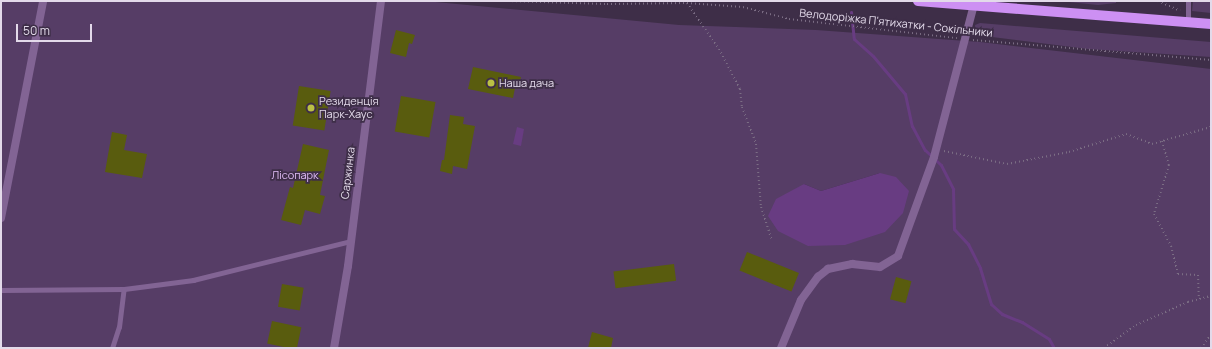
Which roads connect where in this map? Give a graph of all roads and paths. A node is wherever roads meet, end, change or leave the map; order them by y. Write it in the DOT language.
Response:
graph roads {
  1 [pos="42,1"];
  2 [pos="381,1"];
  3 [pos="508,1"];
  4 [pos="918,1"];
  5 [pos="1158,1"];
  6 [pos="1188,1"];
  7 [pos="687,3"];
  8 [pos="975,3"];
  9 [pos="1187,18"];
  10 [pos="1211,24"];
  11 [pos="964,39"];
  12 [pos="1211,60"];
  13 [pos="1211,127"];
  14 [pos="1162,141"];
  15 [pos="935,153"];
  16 [pos="1,218"];
  17 [pos="771,238"];
  18 [pos="351,241"];
  19 [pos="124,289"];
  20 [pos="1,290"];
  21 [pos="1211,296"];
  22 [pos="1199,299"];
  23 [pos="1211,334"];
  24 [pos="112,348"];
  25 [pos="334,348"];
  26 [pos="781,348"];
  27 [pos="1104,348"];
  28 [pos="1201,348"];
  1 -- 16 [label="street"];
  2 -- 18 [label="street, Саржинка"];
  3 -- 7 [label="path, Велодоріжка П'ятихатки - Сокільники"];
  4 -- 8 [label="main road"];
  5 -- 9 [label="path"];
  6 -- 9 [label="lane"];
  7 -- 11 [label="path, Велодоріжка П'ятихатки - Сокільники"];
  7 -- 17 [label="path"];
  8 -- 9 [label="main road"];
  8 -- 11 [label="street"];
  9 -- 10 [label="main road"];
  11 -- 12 [label="path, Велодоріжка П'ятихатки - Сокільники"];
  11 -- 15 [label="street"];
  13 -- 14 [label="path"];
  14 -- 15 [label="path"];
  14 -- 22 [label="path"];
  15 -- 26 [label="street"];
  18 -- 19 [label="lane"];
  18 -- 25 [label="street, Саржинка"];
  19 -- 20 [label="lane"];
  19 -- 24 [label="lane"];
  21 -- 22 [label="path"];
  22 -- 27 [label="path"];
  23 -- 28 [label="path"];
}
